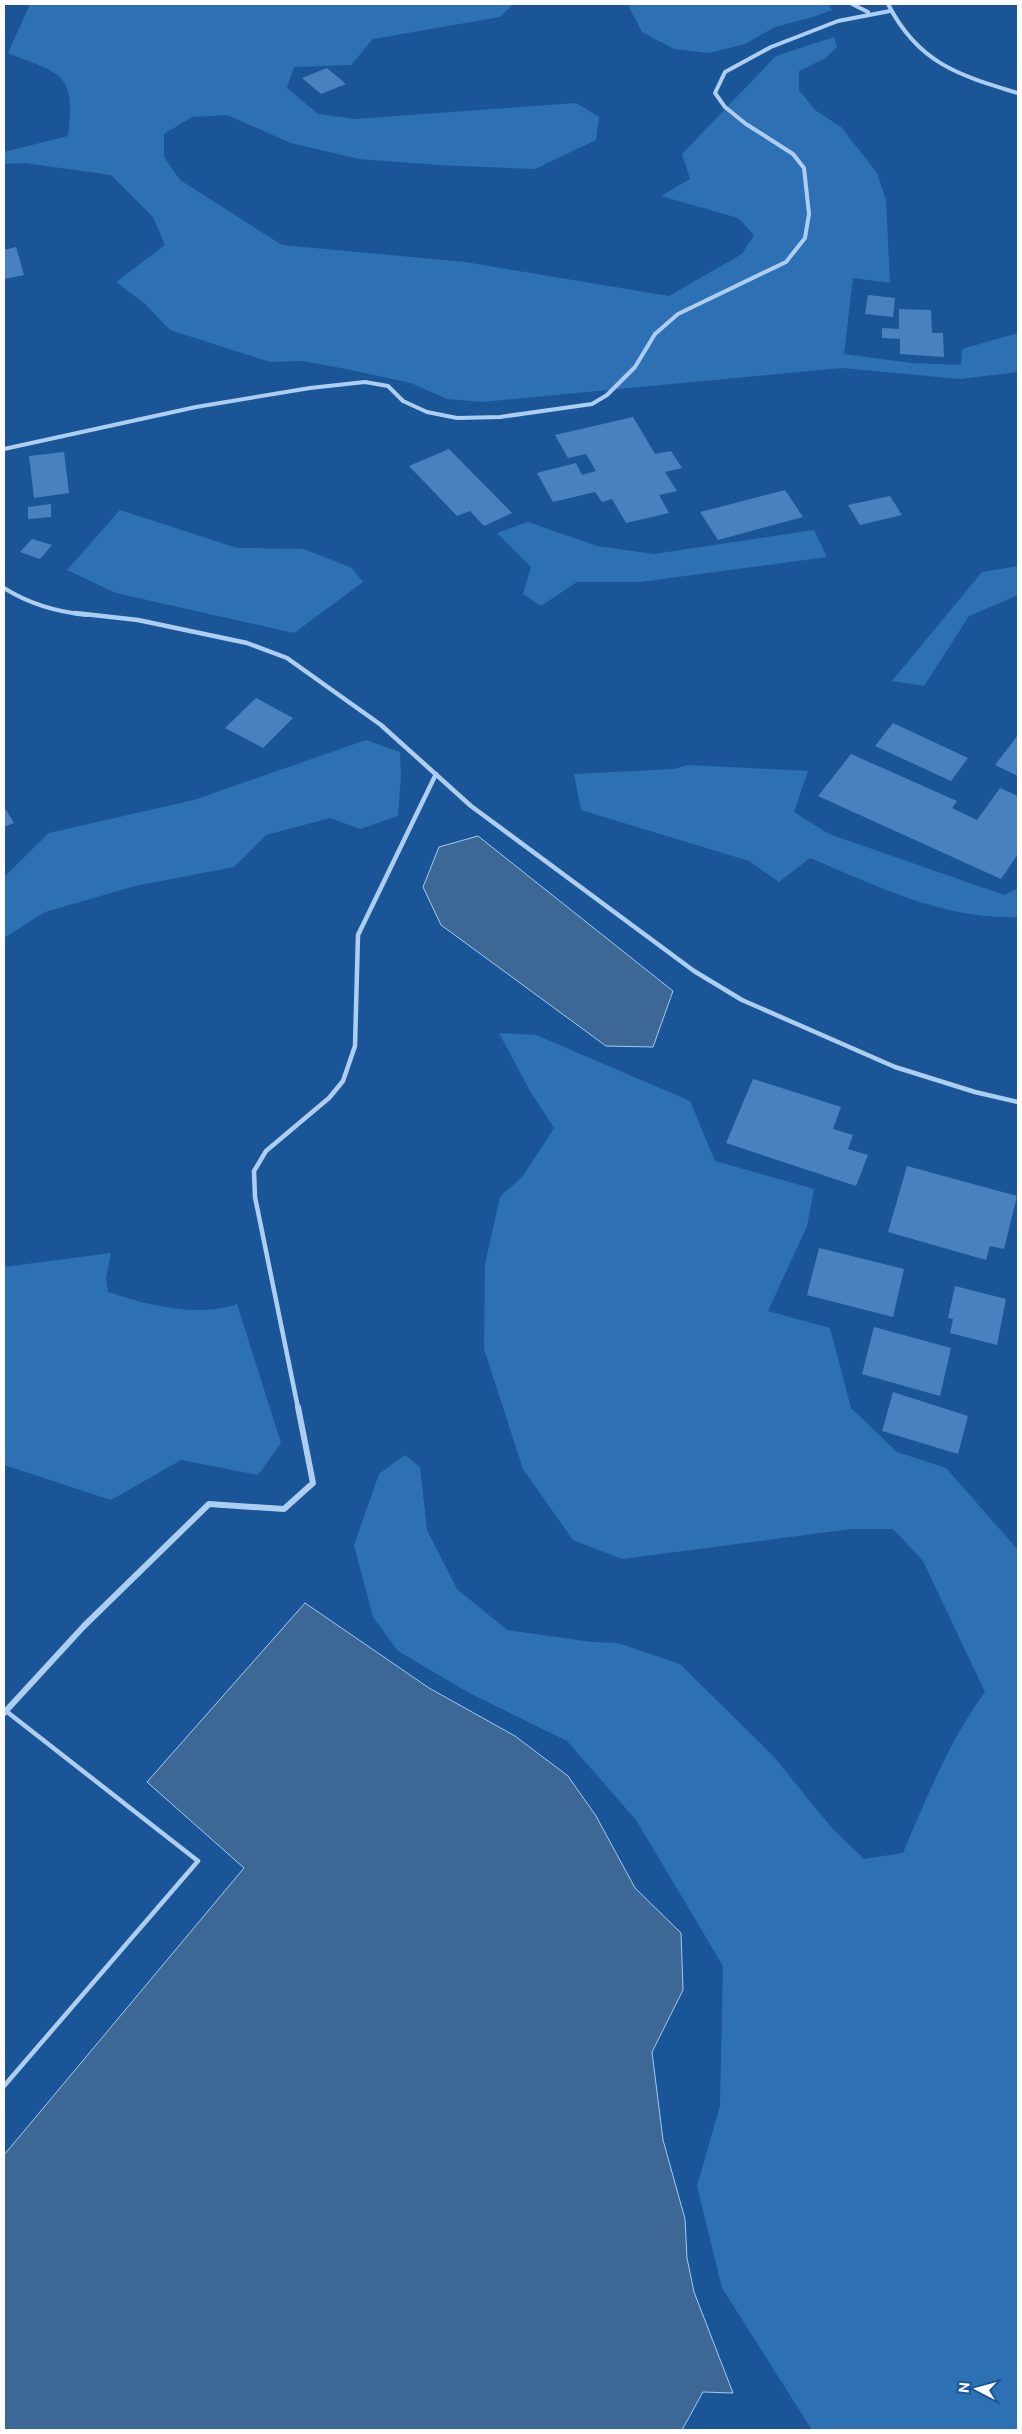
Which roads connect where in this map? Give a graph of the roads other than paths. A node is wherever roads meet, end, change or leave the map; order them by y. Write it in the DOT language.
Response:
graph roads {
  1 [pos="852,4"];
  2 [pos="888,4"];
  3 [pos="890,11"];
  4 [pos="869,12"];
  5 [pos="1018,93"];
  6 [pos="4,449"];
  7 [pos="4,588"];
  8 [pos="436,774"];
  9 [pos="1018,1102"];
  10 [pos="5,1712"];
  11 [pos="4,2086"];
  1 -- 4 [label="street"];
  2 -- 3 [label="street"];
  3 -- 4 [label="street"];
  3 -- 5 [label="street"];
  4 -- 6 [label="street"];
  7 -- 8 [label="street"];
  8 -- 9 [label="street"];
  8 -- 10 [label="street"];
  10 -- 11 [label="lane"];
}
